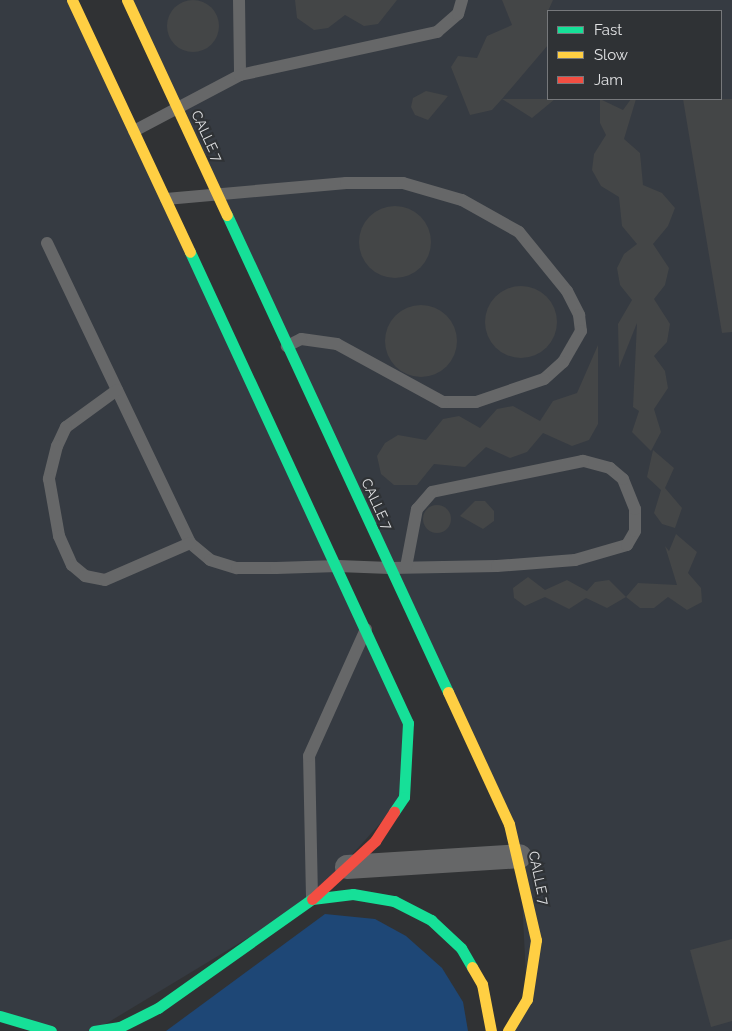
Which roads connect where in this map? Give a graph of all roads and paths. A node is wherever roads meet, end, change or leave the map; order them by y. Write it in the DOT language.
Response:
graph roads {
  1 [pos="72,0"];
  2 [pos="127,0"];
  3 [pos="239,0"];
  4 [pos="462,0"];
  5 [pos="240,74"];
  6 [pos="177,108"];
  7 [pos="134,131"];
  8 [pos="216,192"];
  9 [pos="166,199"];
  10 [pos="47,243"];
  11 [pos="288,346"];
  12 [pos="117,390"];
  13 [pos="190,543"];
  14 [pos="338,566"];
  15 [pos="390,568"];
  16 [pos="406,568"];
  17 [pos="367,626"];
  18 [pos="520,856"];
  19 [pos="347,867"];
  20 [pos="312,899"];
  21 [pos="158,1008"];
  22 [pos="0,1016"];
  23 [pos="10,1026"];
  24 [pos="51,1031"];
  25 [pos="94,1031"];
  26 [pos="144,1031"];
  27 [pos="491,1031"];
  28 [pos="508,1031"];
  1 -- 7 [label="main road"];
  2 -- 6 [label="main road, CALLE 7"];
  3 -- 5 [label="lane"];
  4 -- 5 [label="lane"];
  5 -- 6 [label="lane"];
  6 -- 7 [label="lane"];
  6 -- 8 [label="main road, CALLE 7"];
  7 -- 9 [label="main road"];
  8 -- 9 [label="lane"];
  8 -- 11 [label="main road, CALLE 7"];
  8 -- 11 [label="lane"];
  9 -- 14 [label="main road"];
  10 -- 12 [label="lane"];
  11 -- 15 [label="main road, CALLE 7"];
  12 -- 13 [label="lane"];
  12 -- 13 [label="lane"];
  13 -- 14 [label="lane"];
  14 -- 15 [label="lane"];
  14 -- 17 [label="main road"];
  15 -- 16 [label="lane"];
  15 -- 18 [label="main road, CALLE 7"];
  16 -- 16 [label="lane"];
  17 -- 19 [label="main road"];
  17 -- 20 [label="lane"];
  18 -- 19 [label="street"];
  18 -- 28 [label="main road, CALLE 7"];
  19 -- 20 [label="main road"];
  20 -- 21 [label="main road"];
  20 -- 27 [label="main road"];
  21 -- 25 [label="main road"];
  21 -- 26 [label="main road"];
  22 -- 23 [label="main road"];
  23 -- 24 [label="main road"];
}
